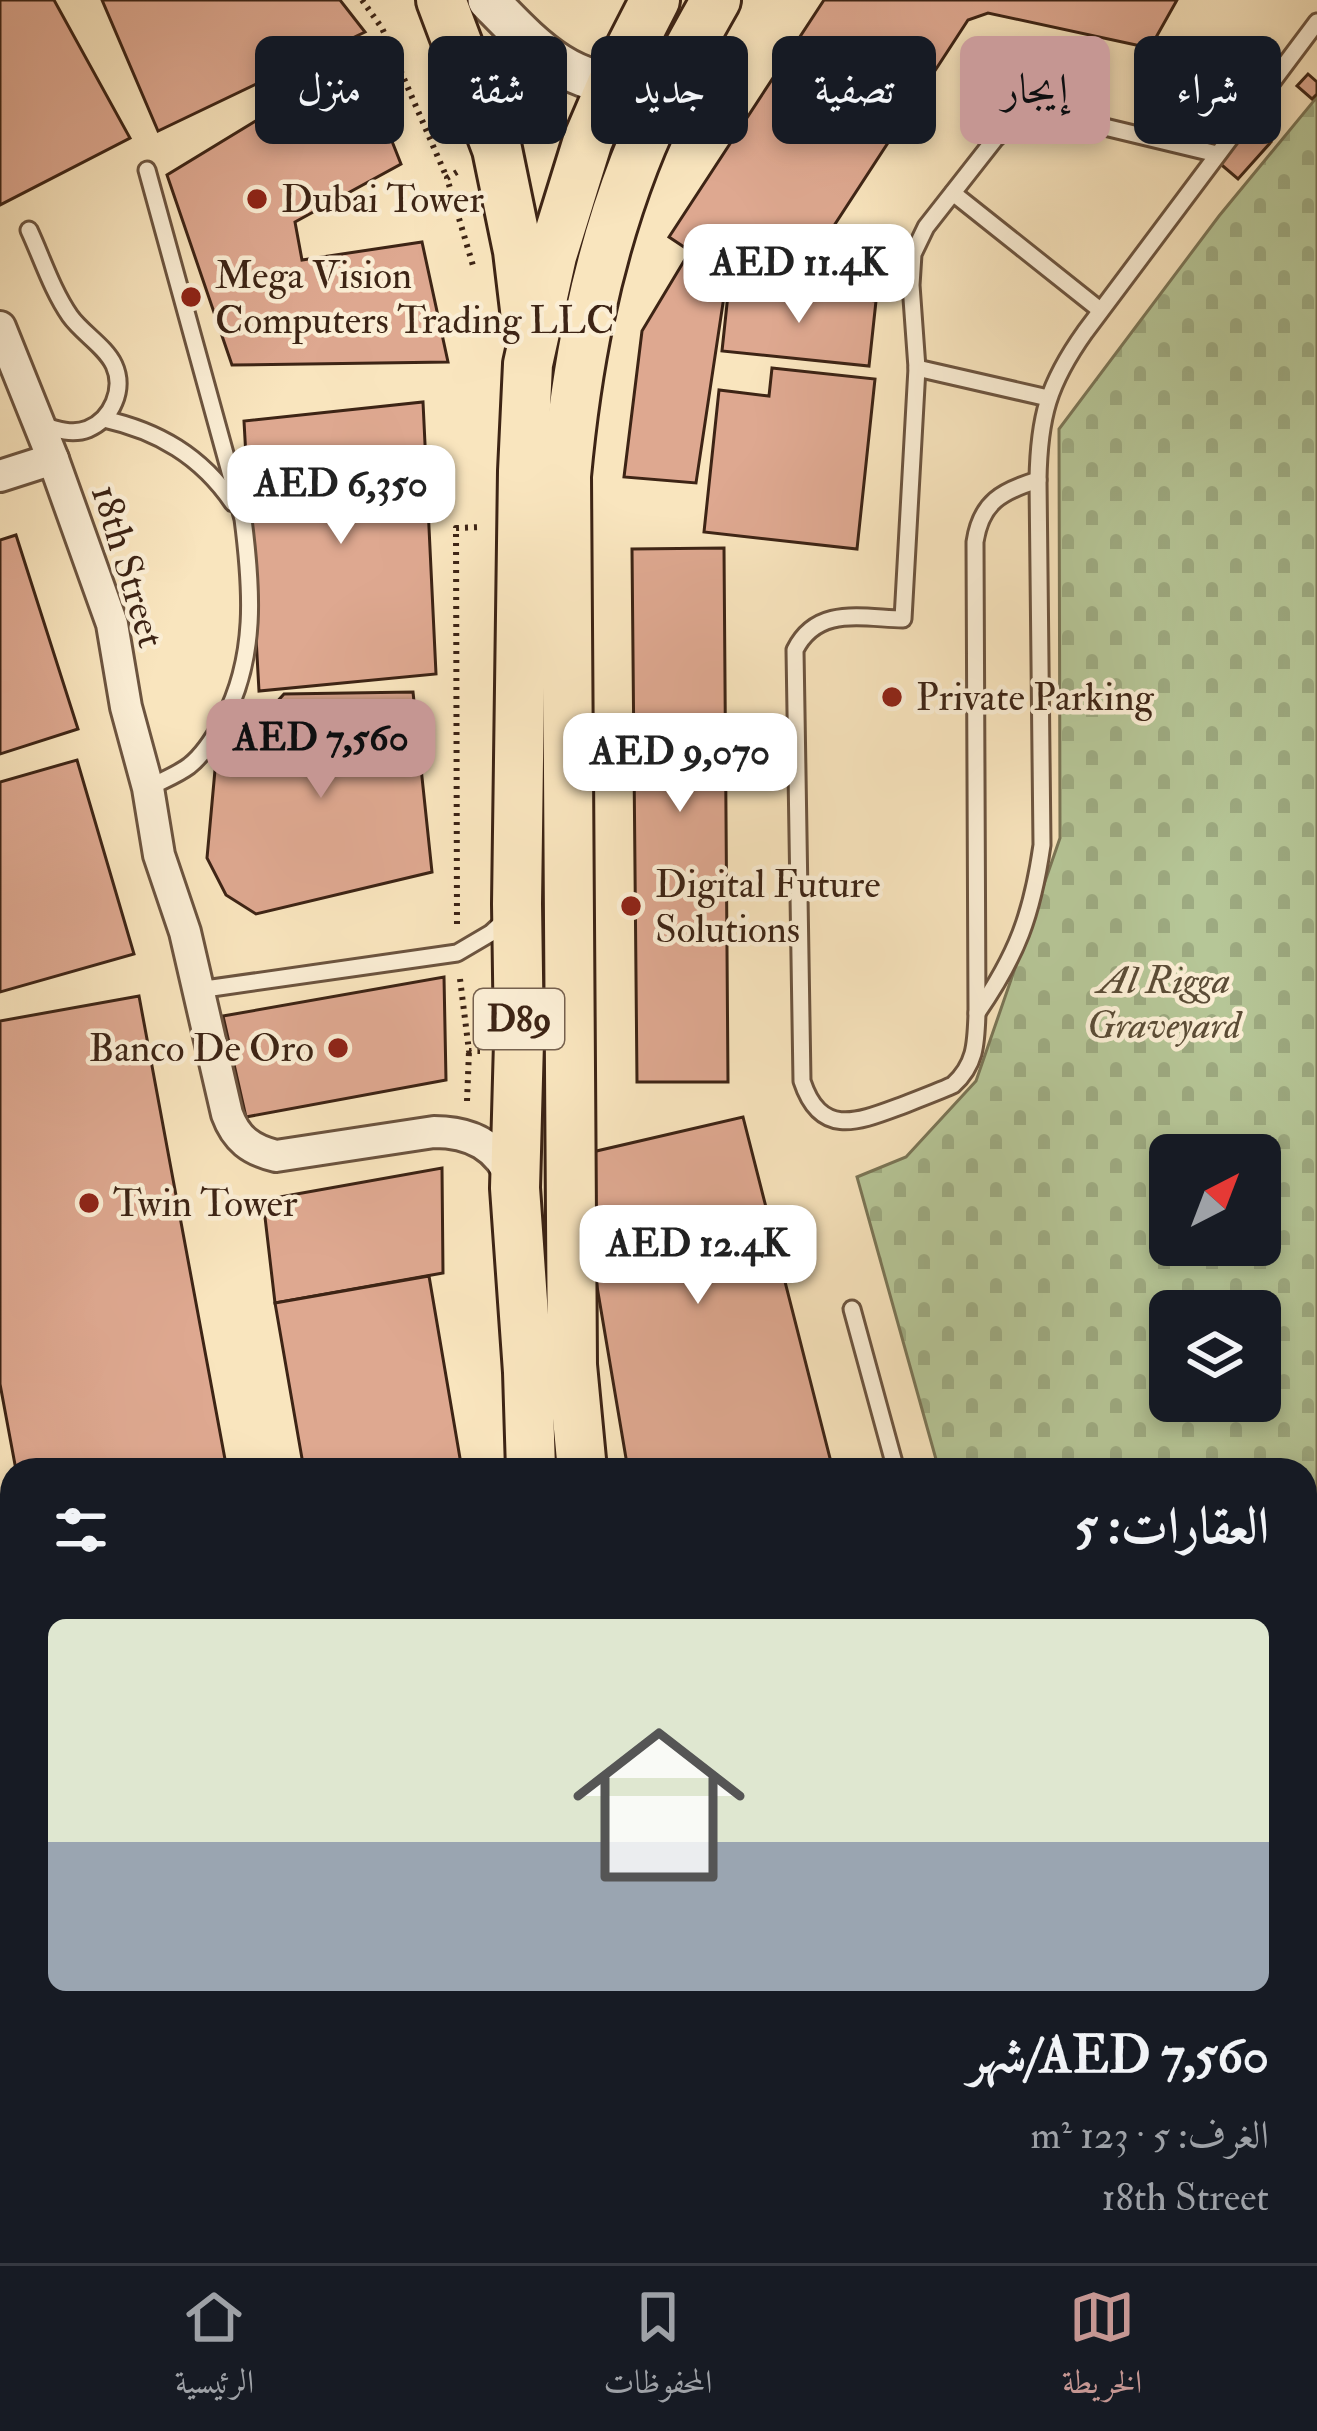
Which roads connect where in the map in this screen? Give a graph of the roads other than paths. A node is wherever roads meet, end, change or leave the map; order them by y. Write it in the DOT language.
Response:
graph roads {
  1 [pos="441,0"];
  2 [pos="488,0"];
  3 [pos="655,0"];
  4 [pos="716,0"];
  5 [pos="1317,22"];
  6 [pos="637,36"];
  7 [pos="696,36"];
  8 [pos="591,79"];
  9 [pos="591,133"];
  10 [pos="643,144"];
  11 [pos="1217,154"];
  12 [pos="147,170"];
  13 [pos="953,193"];
  14 [pos="29,230"];
  15 [pos="1100,310"];
  16 [pos="0,327"];
  17 [pos="528,364"];
  18 [pos="917,368"];
  19 [pos="1048,398"];
  20 [pos="104,419"];
  21 [pos="40,424"];
  22 [pos="53,459"];
  23 [pos="0,476"];
  24 [pos="1038,480"];
  25 [pos="243,519"];
  26 [pos="148,788"];
  27 [pos="518,904"];
  28 [pos="198,990"];
  29 [pos="977,1013"];
  30 [pos="515,1187"];
  31 [pos="852,1309"];
  32 [pos="531,1458"];
  33 [pos="582,1458"];
  34 [pos="893,1458"];
  1 -- 17 [label="main road"];
  2 -- 8 [label="street"];
  3 -- 6 [label="main road, D89"];
  4 -- 7 [label="main road, D89"];
  5 -- 11 [label="lane"];
  9 -- 17 [label="main road, D89"];
  10 -- 33 [label="main road, D89"];
  11 -- 13 [label="lane"];
  11 -- 15 [label="lane"];
  12 -- 25 [label="lane"];
  13 -- 15 [label="lane"];
  13 -- 18 [label="lane"];
  14 -- 20 [label="lane"];
  15 -- 19 [label="lane"];
  16 -- 21 [label="street, 18th Street"];
  17 -- 27 [label="main road, D89"];
  18 -- 19 [label="lane"];
  18 -- 29 [label="lane"];
  19 -- 24 [label="lane"];
  20 -- 21 [label="lane"];
  20 -- 25 [label="lane"];
  21 -- 22 [label="street, 18th Street"];
  22 -- 23 [label="street"];
  22 -- 26 [label="street, 18th Street"];
  24 -- 29 [label="lane"];
  24 -- 29 [label="lane"];
  25 -- 26 [label="lane"];
  26 -- 28 [label="street, 18th Street"];
  27 -- 28 [label="lane"];
  27 -- 30 [label="main road, D89"];
  28 -- 30 [label="street, 18th Street"];
  30 -- 32 [label="main road, D89"];
  31 -- 34 [label="lane"];
}
